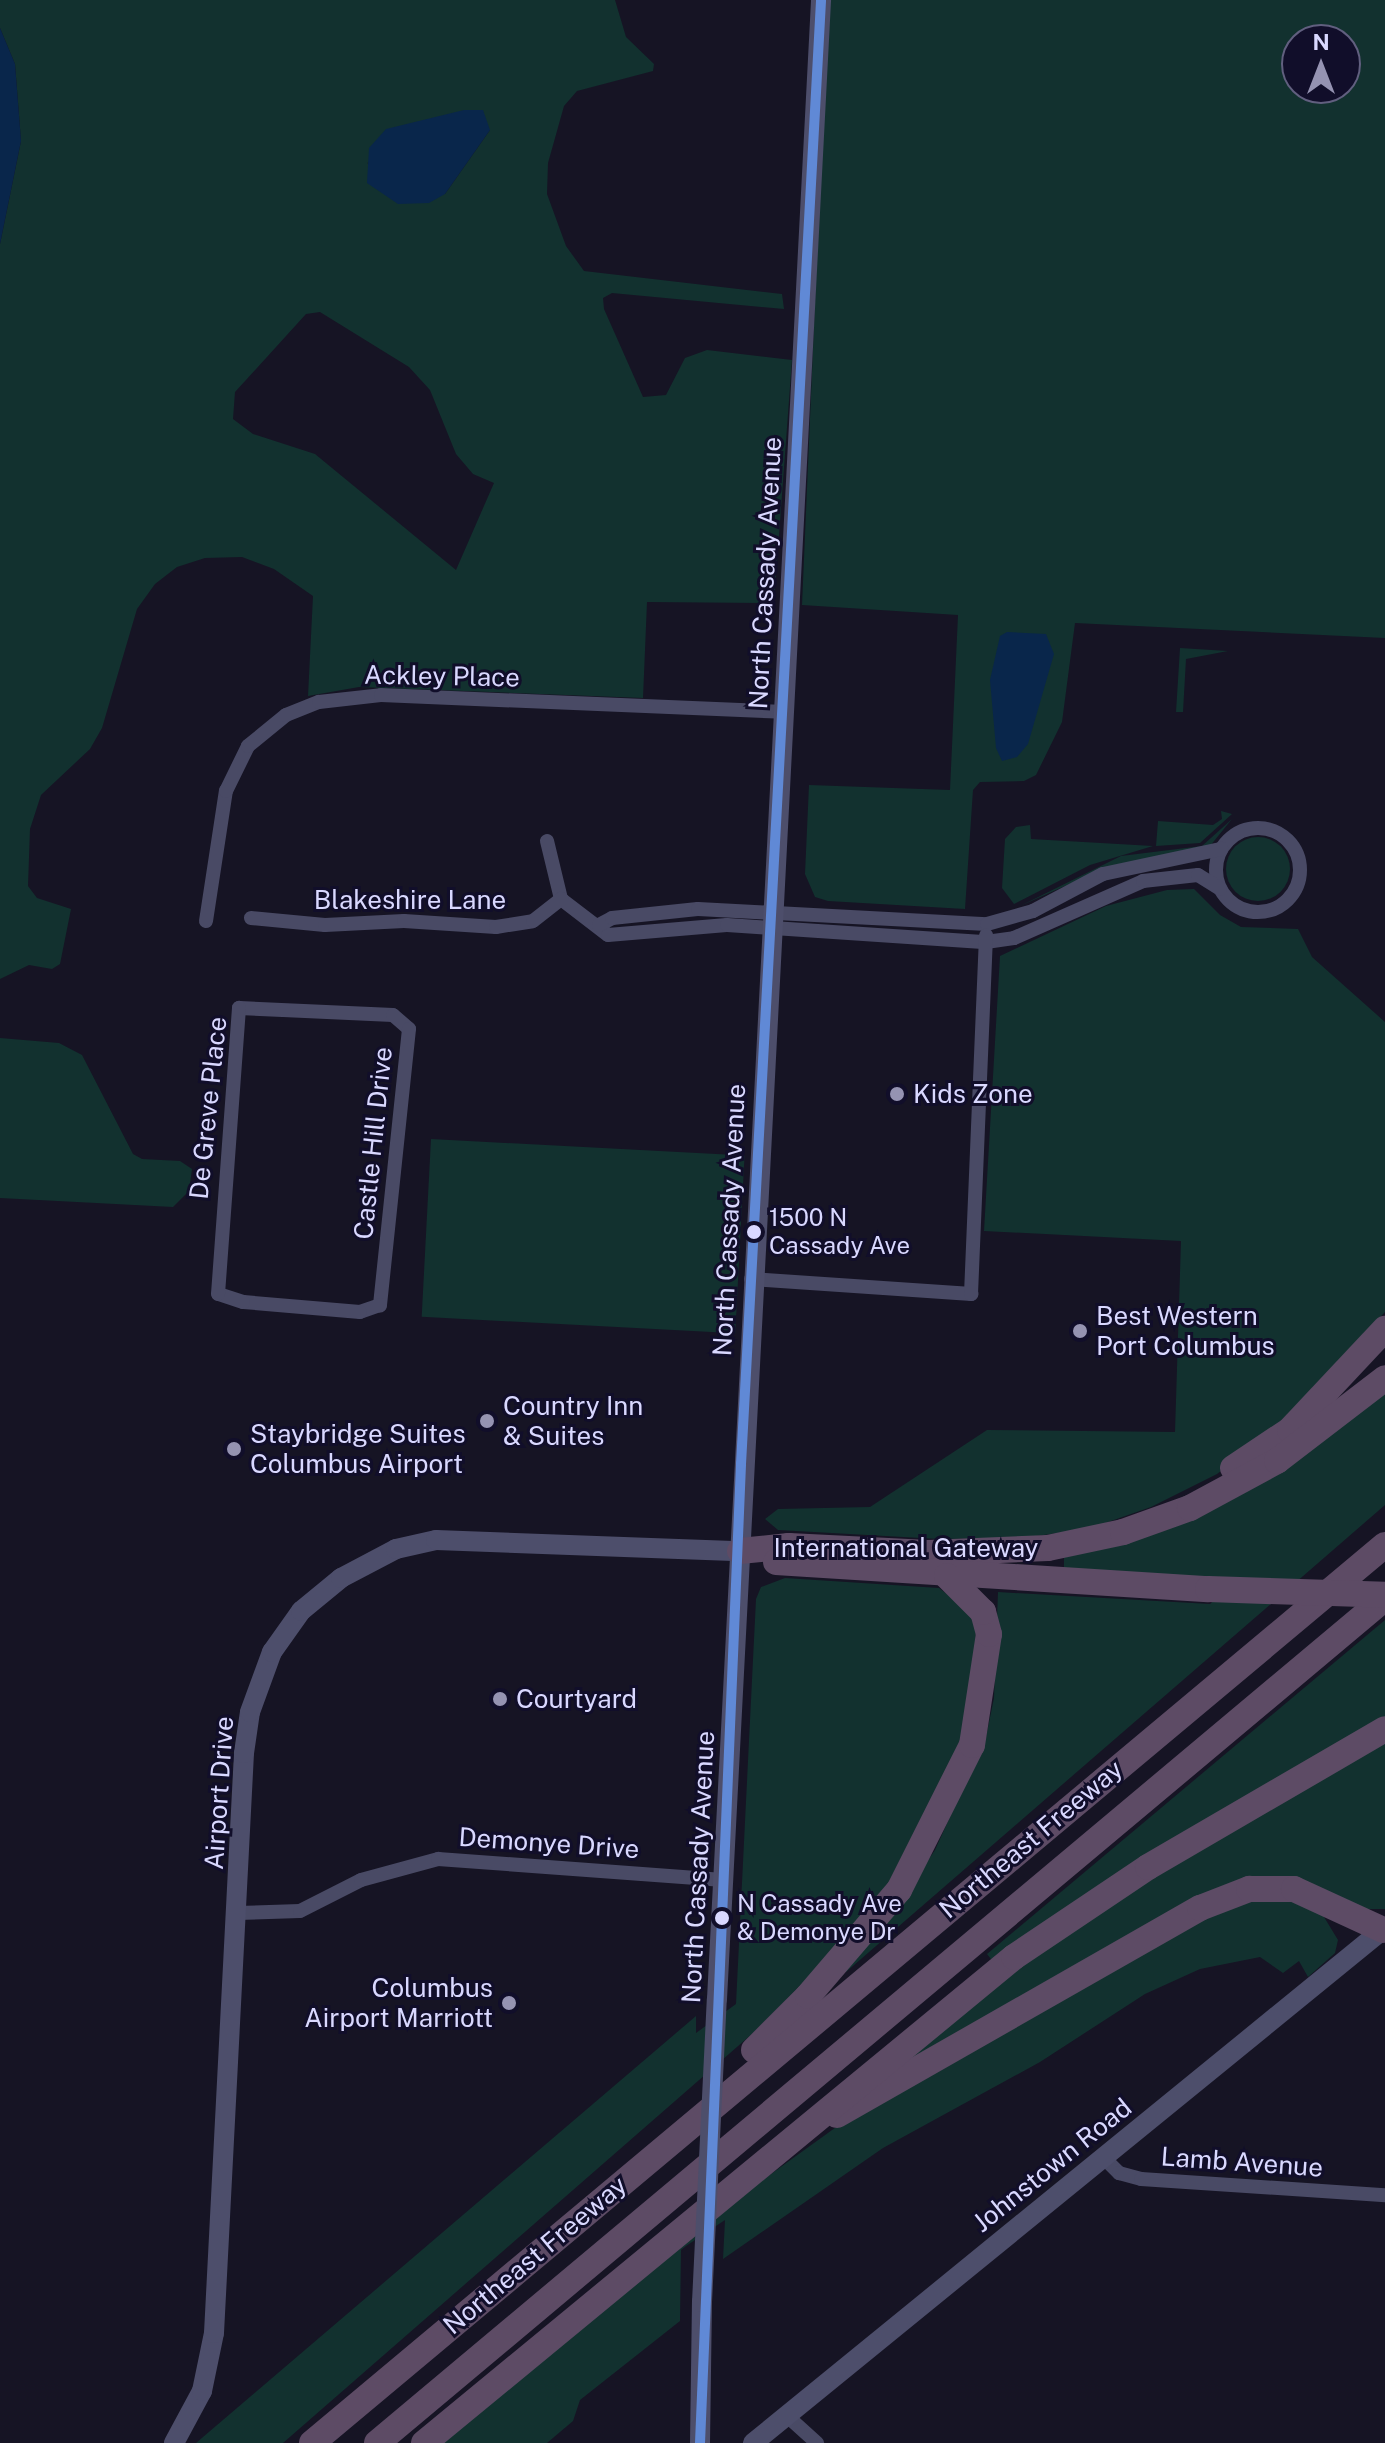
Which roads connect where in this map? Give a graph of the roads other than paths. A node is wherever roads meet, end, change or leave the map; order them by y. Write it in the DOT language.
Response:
graph roads {
  1 [pos="821,0"];
  2 [pos="784,712"];
  3 [pos="547,841"];
  4 [pos="1221,849"];
  5 [pos="1220,889"];
  6 [pos="561,899"];
  7 [pos="251,918"];
  8 [pos="206,921"];
  9 [pos="774,922"];
  10 [pos="987,924"];
  11 [pos="986,942"];
  12 [pos="324,1009"];
  13 [pos="751,1279"];
  14 [pos="380,1305"];
  15 [pos="1385,1329"];
  16 [pos="1385,1378"];
  17 [pos="1123,1532"];
  18 [pos="1385,1534"];
  19 [pos="1385,1545"];
  20 [pos="740,1551"];
  21 [pos="947,1576"];
  22 [pos="1339,1583"];
  23 [pos="1385,1597"];
  24 [pos="1385,1729"];
  25 [pos="723,1880"];
  26 [pos="237,1913"];
  27 [pos="1384,1929"];
  28 [pos="661,2150"];
  29 [pos="1103,2157"];
  30 [pos="766,2158"];
  31 [pos="1385,2195"];
  32 [pos="786,2415"];
  33 [pos="174,2443"];
  34 [pos="312,2443"];
  35 [pos="377,2443"];
  36 [pos="424,2443"];
  37 [pos="700,2443"];
  38 [pos="753,2443"];
  39 [pos="817,2443"];
  1 -- 2 [label="main road, North Cassady Avenue"];
  2 -- 8 [label="street, Ackley Place"];
  2 -- 9 [label="main road, North Cassady Avenue"];
  3 -- 6 [label="street"];
  4 -- 5 [label="street"];
  4 -- 5 [label="street"];
  4 -- 10 [label="street"];
  5 -- 11 [label="street"];
  6 -- 7 [label="street, Blakeshire Lane"];
  6 -- 9 [label="street"];
  9 -- 10 [label="street"];
  9 -- 11 [label="street"];
  9 -- 13 [label="main road, North Cassady Avenue"];
  10 -- 11 [label="street"];
  11 -- 13 [label="street"];
  12 -- 14 [label="street, Castle Hill Drive"];
  12 -- 14 [label="street, De Greve Place"];
  13 -- 20 [label="main road, North Cassady Avenue"];
  15 -- 17 [label="highway"];
  16 -- 17 [label="highway, International Gateway"];
  17 -- 20 [label="highway, International Gateway"];
  18 -- 22 [label="highway"];
  19 -- 22 [label="highway, Northeast Freeway"];
  20 -- 21 [label="highway, International Gateway"];
  20 -- 25 [label="main road, North Cassady Avenue"];
  20 -- 26 [label="main road, Airport Drive"];
  21 -- 23 [label="highway, International Gateway, bridge"];
  21 -- 28 [label="highway"];
  22 -- 28 [label="highway, Northeast Freeway"];
  23 -- 35 [label="highway, Northeast Freeway"];
  24 -- 30 [label="highway"];
  25 -- 26 [label="street, Demonye Drive"];
  25 -- 37 [label="main road, North Cassady Avenue, bridge"];
  26 -- 33 [label="main road, Airport Drive"];
  27 -- 29 [label="main road, Johnstown Road"];
  27 -- 30 [label="highway"];
  28 -- 34 [label="highway, Northeast Freeway"];
  29 -- 31 [label="street, Lamb Avenue"];
  29 -- 32 [label="main road, Johnstown Road"];
  30 -- 36 [label="highway"];
  32 -- 38 [label="main road, Johnstown Road"];
  32 -- 39 [label="street"];
}
